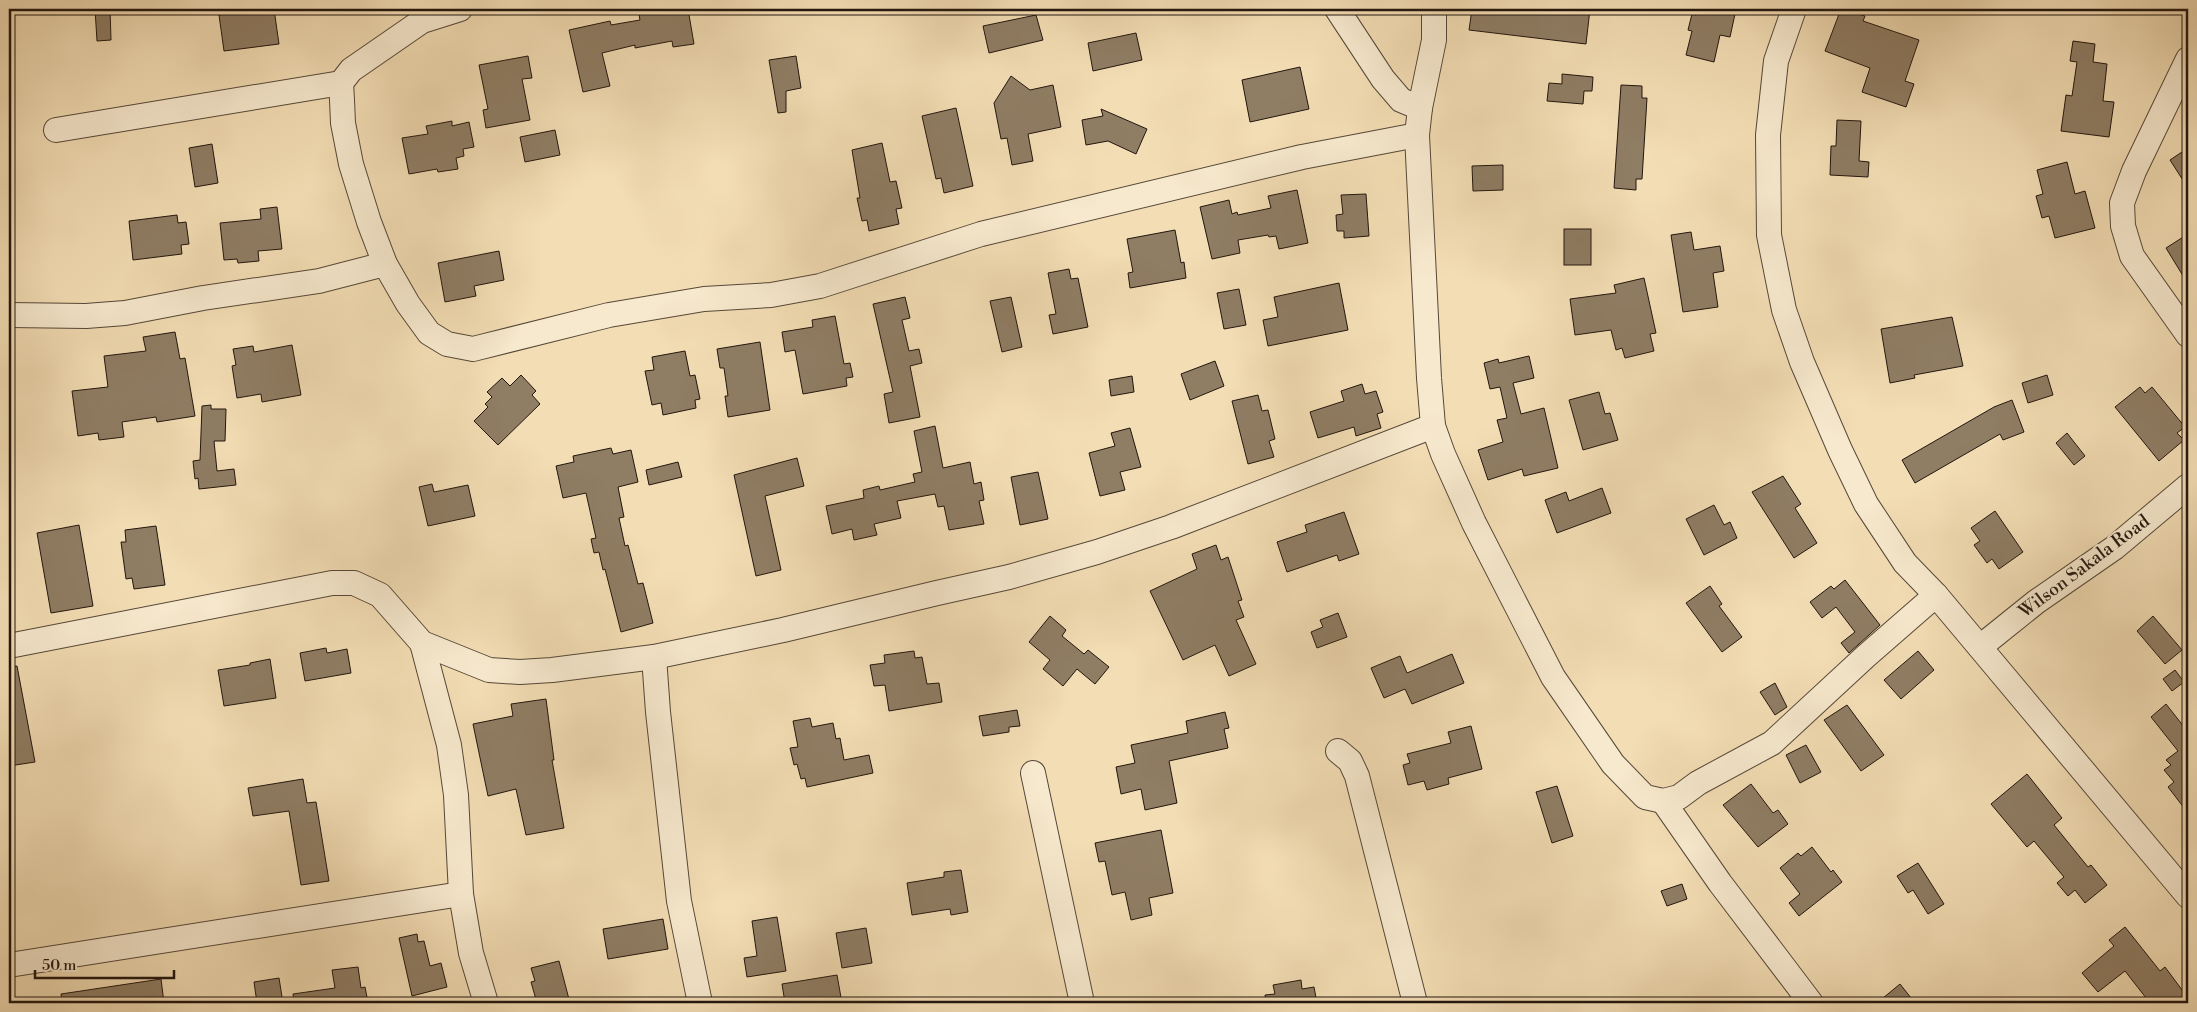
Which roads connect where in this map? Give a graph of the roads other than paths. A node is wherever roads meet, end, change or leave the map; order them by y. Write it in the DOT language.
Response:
graph roads {
  1 [pos="460,9"];
  2 [pos="1338,9"];
  3 [pos="1434,9"];
  4 [pos="1794,9"];
  5 [pos="2188,60"];
  6 [pos="342,83"];
  7 [pos="1420,108"];
  8 [pos="56,130"];
  9 [pos="1417,134"];
  10 [pos="385,264"];
  11 [pos="9,315"];
  12 [pos="2188,335"];
  13 [pos="1433,426"];
  14 [pos="2188,486"];
  15 [pos="1936,595"];
  16 [pos="422,643"];
  17 [pos="9,646"];
  18 [pos="1980,647"];
  19 [pos="654,657"];
  20 [pos="1338,751"];
  21 [pos="1033,773"];
  22 [pos="1663,802"];
  23 [pos="462,894"];
  24 [pos="2188,896"];
  25 [pos="9,965"];
  26 [pos="1803,1000"];
  27 [pos="486,1003"];
  28 [pos="700,1003"];
  29 [pos="1082,1003"];
  30 [pos="1415,1003"];
  1 -- 6 [label="street"];
  2 -- 7 [label="street"];
  3 -- 7 [label="street"];
  4 -- 15 [label="street"];
  5 -- 12 [label="street"];
  6 -- 8 [label="street"];
  6 -- 10 [label="street"];
  7 -- 9 [label="street"];
  9 -- 10 [label="street"];
  9 -- 13 [label="street"];
  10 -- 11 [label="street"];
  13 -- 19 [label="street"];
  13 -- 22 [label="street"];
  14 -- 18 [label="street, Wilson Sakala Road"];
  15 -- 18 [label="street"];
  15 -- 22 [label="street"];
  16 -- 17 [label="street"];
  16 -- 19 [label="street"];
  16 -- 23 [label="street"];
  18 -- 24 [label="street"];
  19 -- 28 [label="street"];
  20 -- 30 [label="street"];
  21 -- 29 [label="street"];
  22 -- 26 [label="street"];
  23 -- 25 [label="street"];
  23 -- 27 [label="street"];
}
